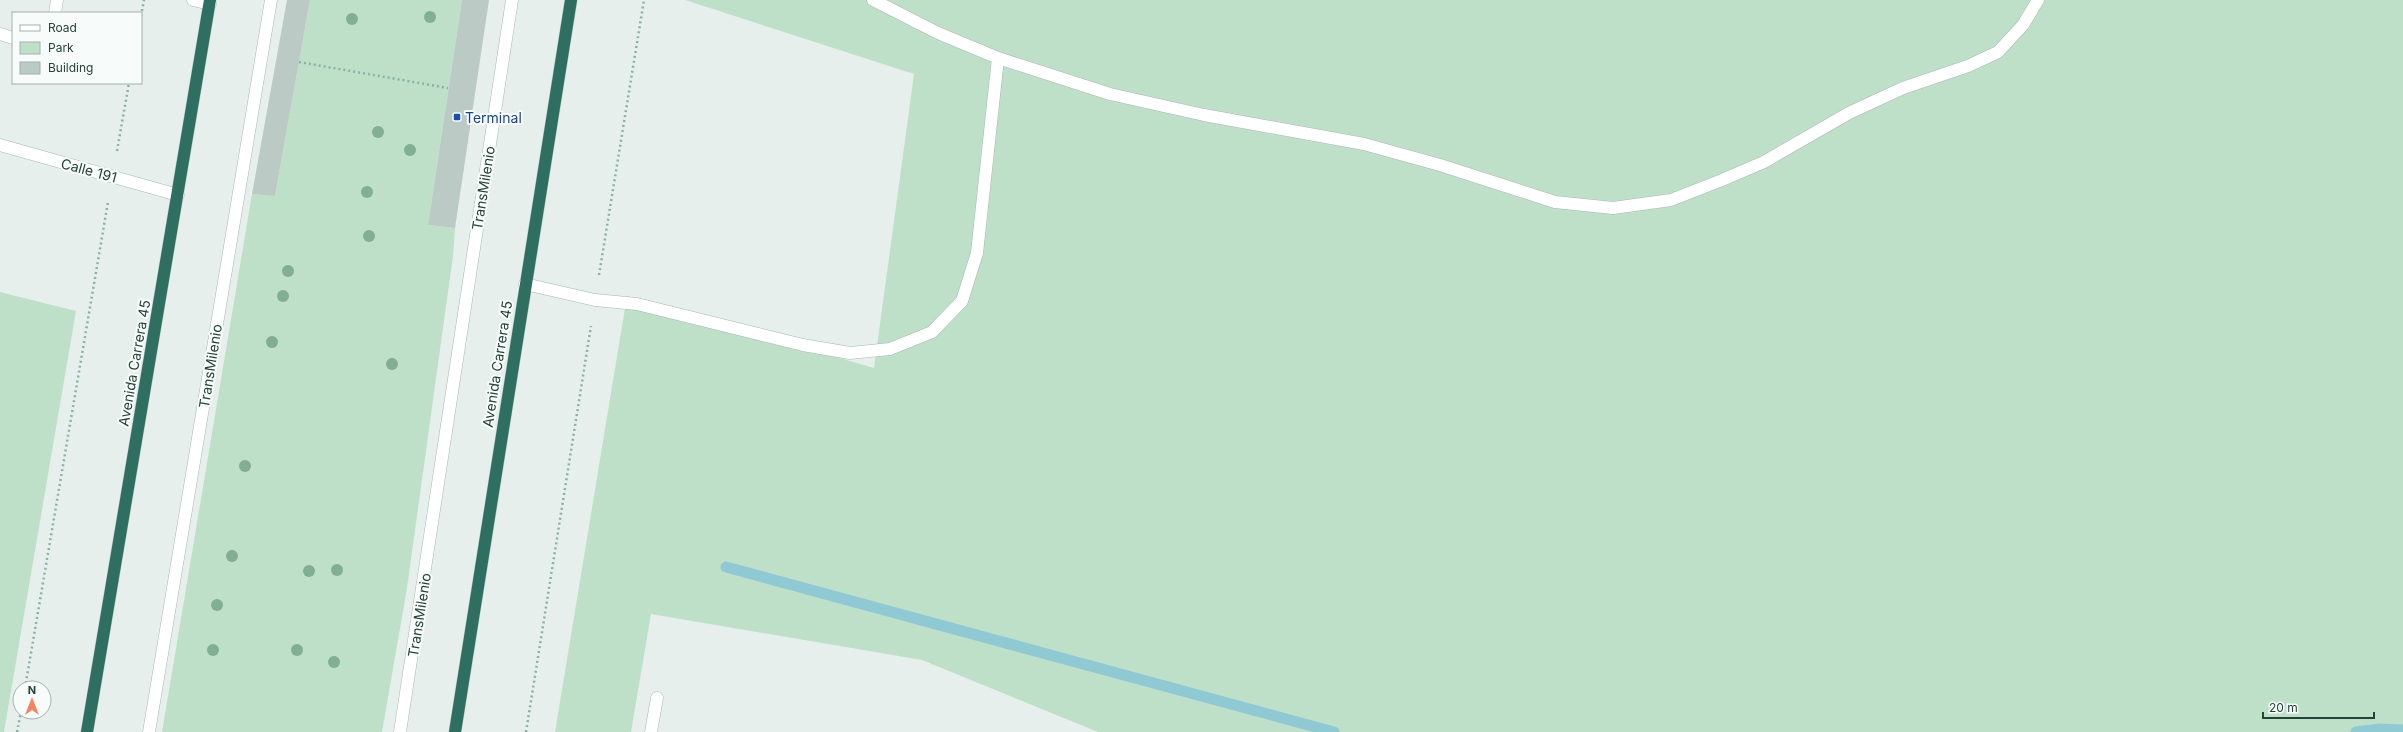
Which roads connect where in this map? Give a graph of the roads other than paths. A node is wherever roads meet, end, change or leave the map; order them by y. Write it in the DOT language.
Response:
graph roads {
  1 [pos="57,0"];
  2 [pos="193,0"];
  3 [pos="271,0"];
  4 [pos="512,0"];
  5 [pos="571,0"];
  6 [pos="873,0"];
  7 [pos="2038,0"];
  8 [pos="210,2"];
  9 [pos="55,12"];
  10 [pos="0,34"];
  11 [pos="12,38"];
  12 [pos="998,58"];
  13 [pos="0,146"];
  14 [pos="178,195"];
  15 [pos="524,284"];
  16 [pos="657,698"];
  17 [pos="87,732"];
  18 [pos="149,732"];
  19 [pos="400,732"];
  20 [pos="455,732"];
  21 [pos="652,732"];
  1 -- 9 [label="street"];
  2 -- 8 [label="street"];
  3 -- 18 [label="street, TransMilenio"];
  4 -- 19 [label="street, TransMilenio"];
  5 -- 15 [label="highway, Avenida Carrera 45"];
  6 -- 12 [label="street"];
  7 -- 12 [label="street"];
  8 -- 14 [label="highway, Avenida Carrera 45"];
  10 -- 11 [label="street"];
  12 -- 15 [label="street"];
  13 -- 14 [label="street, Calle 191"];
  14 -- 17 [label="highway, Avenida Carrera 45"];
  15 -- 20 [label="highway, Avenida Carrera 45"];
  16 -- 21 [label="street"];
}
